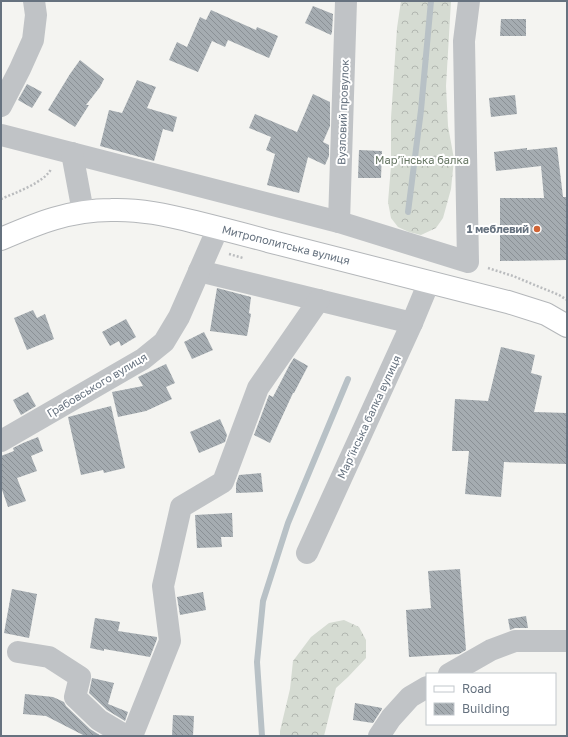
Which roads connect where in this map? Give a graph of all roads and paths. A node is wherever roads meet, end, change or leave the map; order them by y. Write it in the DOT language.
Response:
graph roads {
  1 [pos="34,1"];
  2 [pos="346,1"];
  3 [pos="469,1"];
  4 [pos="1,106"];
  5 [pos="1,134"];
  6 [pos="67,152"];
  7 [pos="1,199"];
  8 [pos="83,212"];
  9 [pos="339,222"];
  10 [pos="218,228"];
  11 [pos="1,239"];
  12 [pos="468,262"];
  13 [pos="199,271"];
  14 [pos="430,282"];
  15 [pos="319,300"];
  16 [pos="567,300"];
  17 [pos="412,323"];
  18 [pos="567,326"];
  19 [pos="1,441"];
  20 [pos="307,553"];
  21 [pos="567,641"];
  22 [pos="18,652"];
  23 [pos="451,673"];
  24 [pos="426,688"];
  25 [pos="126,736"];
  26 [pos="132,736"];
  27 [pos="379,736"];
  1 -- 4 [label="street"];
  2 -- 9 [label="street, Вузловий провулок"];
  3 -- 12 [label="street"];
  5 -- 6 [label="street"];
  6 -- 7 [label="path"];
  6 -- 8 [label="street"];
  6 -- 9 [label="street"];
  8 -- 10 [label="main road, Митрополитська вулиця"];
  8 -- 11 [label="main road, Митрополитська вулиця"];
  9 -- 12 [label="street"];
  10 -- 13 [label="street, Грабовського вулиця"];
  10 -- 14 [label="main road, Митрополитська вулиця"];
  12 -- 16 [label="path"];
  13 -- 15 [label="street"];
  13 -- 19 [label="street, Грабовського вулиця"];
  14 -- 17 [label="street, Мар’їнська балка вулиця"];
  14 -- 18 [label="main road, Митрополитська вулиця"];
  15 -- 17 [label="street"];
  15 -- 26 [label="street"];
  17 -- 20 [label="street, Мар’їнська балка вулиця"];
  21 -- 23 [label="street"];
  22 -- 25 [label="street"];
  24 -- 27 [label="street"];
}
